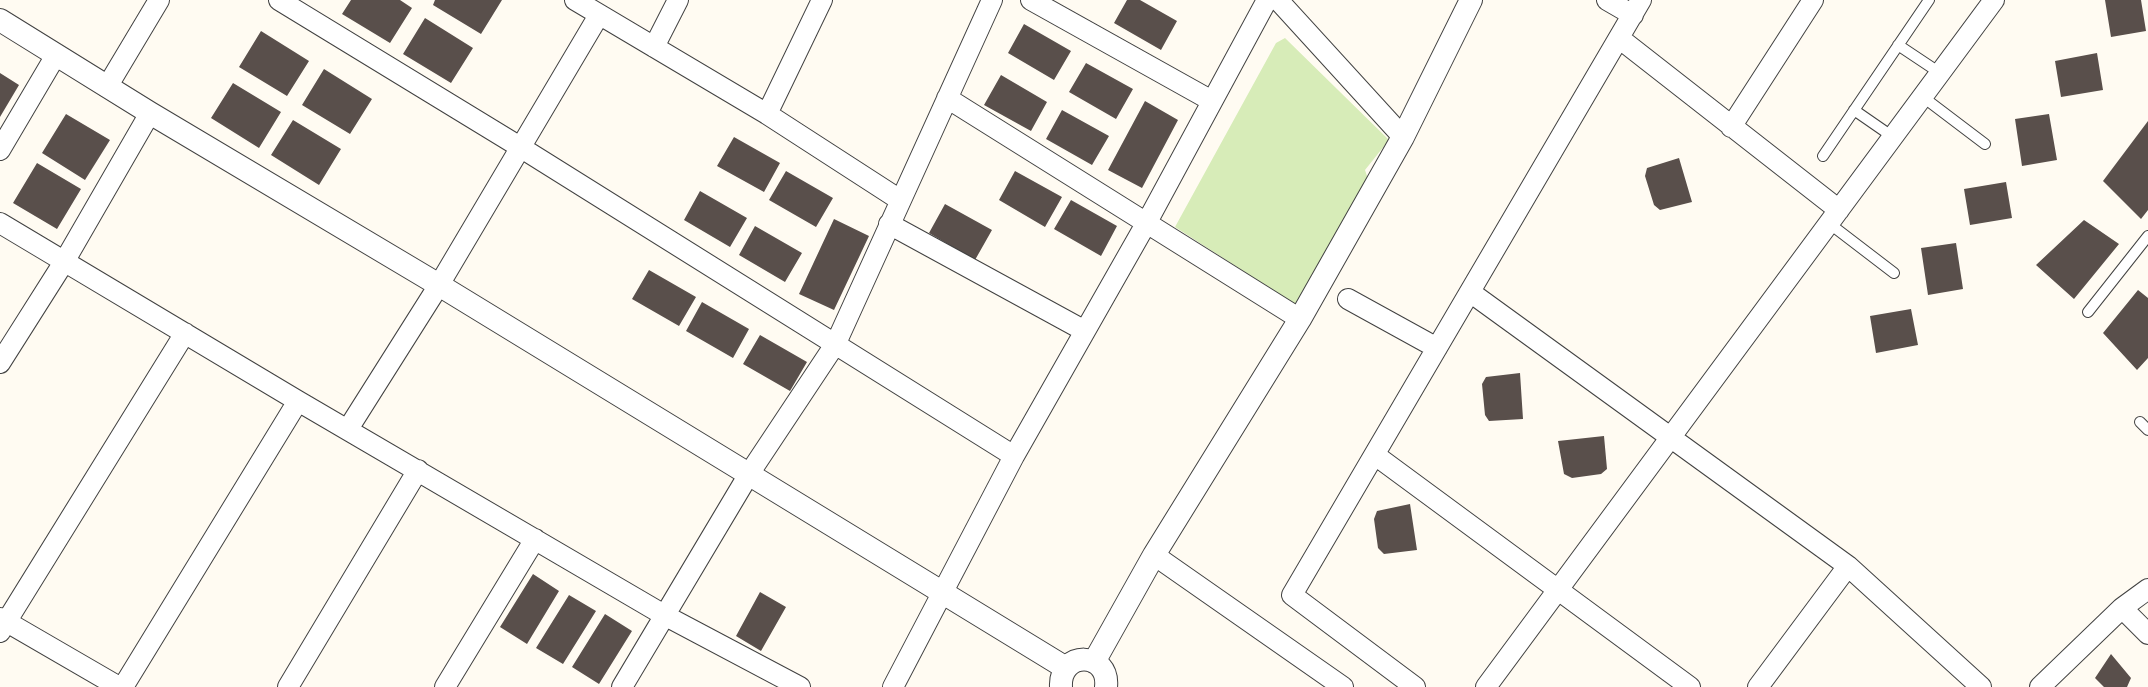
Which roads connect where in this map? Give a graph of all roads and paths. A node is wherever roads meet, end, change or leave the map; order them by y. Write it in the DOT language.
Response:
graph roads {
  1 [pos="159,0"];
  2 [pos="278,0"];
  3 [pos="575,0"];
  4 [pos="678,0"];
  5 [pos="822,0"];
  6 [pos="992,0"];
  7 [pos="1031,0"];
  8 [pos="1266,0"];
  9 [pos="1278,0"];
  10 [pos="1471,0"];
  11 [pos="1607,0"];
  12 [pos="1813,0"];
  13 [pos="1929,0"];
  14 [pos="1994,0"];
  15 [pos="1637,8"];
  16 [pos="598,15"];
  17 [pos="0,20"];
  18 [pos="1619,38"];
  19 [pos="1898,45"];
  20 [pos="654,47"];
  21 [pos="56,55"];
  22 [pos="1940,73"];
  23 [pos="107,87"];
  24 [pos="1923,97"];
  25 [pos="947,98"];
  26 [pos="1212,101"];
  27 [pos="1854,110"];
  28 [pos="150,113"];
  29 [pos="767,114"];
  30 [pos="1731,127"];
  31 [pos="1403,137"];
  32 [pos="1894,137"];
  33 [pos="1985,144"];
  34 [pos="520,147"];
  35 [pos="0,150"];
  36 [pos="1823,156"];
  37 [pos="900,200"];
  38 [pos="1834,217"];
  39 [pos="1147,222"];
  40 [pos="0,223"];
  41 [pos="889,224"];
  42 [pos="2148,236"];
  43 [pos="64,262"];
  44 [pos="1894,274"];
  45 [pos="439,285"];
  46 [pos="1470,292"];
  47 [pos="1348,299"];
  48 [pos="2088,312"];
  49 [pos="1300,319"];
  50 [pos="1085,331"];
  51 [pos="185,333"];
  52 [pos="836,343"];
  53 [pos="1437,348"];
  54 [pos="0,364"];
  55 [pos="298,401"];
  56 [pos="2140,422"];
  57 [pos="348,429"];
  58 [pos="2148,430"];
  59 [pos="1671,439"];
  60 [pos="1375,454"];
  61 [pos="1014,456"];
  62 [pos="418,470"];
  63 [pos="749,474"];
  64 [pos="535,539"];
  65 [pos="1154,556"];
  66 [pos="1848,566"];
  67 [pos="1559,589"];
  68 [pos="2148,589"];
  69 [pos="944,592"];
  70 [pos="2122,608"];
  71 [pos="664,615"];
  72 [pos="2,624"];
  73 [pos="2148,634"];
  74 [pos="1094,662"];
  75 [pos="1063,677"];
  76 [pos="119,687"];
  77 [pos="124,687"];
  78 [pos="288,687"];
  79 [pos="445,687"];
  80 [pos="622,687"];
  81 [pos="800,687"];
  82 [pos="893,687"];
  83 [pos="1106,687"];
  84 [pos="1343,687"];
  85 [pos="1415,687"];
  86 [pos="1486,687"];
  87 [pos="1690,687"];
  88 [pos="1758,687"];
  89 [pos="1981,687"];
  90 [pos="2040,687"];
  1 -- 23 [label="street"];
  2 -- 34 [label="street"];
  3 -- 16 [label="street"];
  4 -- 20 [label="street"];
  5 -- 29 [label="street"];
  6 -- 25 [label="street"];
  7 -- 26 [label="street"];
  8 -- 26 [label="street"];
  9 -- 31 [label="street"];
  10 -- 31 [label="street"];
  11 -- 15 [label="street"];
  12 -- 30 [label="street"];
  13 -- 19 [label="lane"];
  14 -- 22 [label="street"];
  15 -- 18 [label="street"];
  16 -- 20 [label="street"];
  16 -- 34 [label="street"];
  17 -- 21 [label="street"];
  18 -- 30 [label="street"];
  18 -- 46 [label="street"];
  19 -- 22 [label="lane"];
  19 -- 27 [label="lane"];
  20 -- 29 [label="street"];
  21 -- 23 [label="street"];
  21 -- 35 [label="street"];
  22 -- 24 [label="street"];
  23 -- 28 [label="street"];
  24 -- 32 [label="street"];
  24 -- 33 [label="lane"];
  25 -- 37 [label="street"];
  25 -- 39 [label="street"];
  26 -- 39 [label="street"];
  27 -- 32 [label="lane"];
  27 -- 36 [label="lane"];
  28 -- 43 [label="street"];
  28 -- 45 [label="street"];
  29 -- 37 [label="street"];
  30 -- 38 [label="street"];
  31 -- 49 [label="street"];
  32 -- 38 [label="street"];
  34 -- 45 [label="street"];
  34 -- 52 [label="street"];
  37 -- 41 [label="street"];
  38 -- 44 [label="lane"];
  38 -- 59 [label="street"];
  39 -- 49 [label="street"];
  39 -- 50 [label="street"];
  40 -- 43 [label="street"];
  41 -- 50 [label="street"];
  41 -- 52 [label="street"];
  42 -- 48 [label="lane"];
  43 -- 51 [label="street"];
  43 -- 54 [label="street"];
  45 -- 57 [label="street"];
  45 -- 63 [label="street"];
  46 -- 53 [label="street"];
  46 -- 59 [label="street"];
  47 -- 53 [label="street"];
  49 -- 65 [label="street"];
  50 -- 61 [label="street"];
  51 -- 55 [label="street"];
  51 -- 72 [label="street"];
  52 -- 61 [label="street"];
  52 -- 63 [label="street"];
  53 -- 60 [label="street"];
  55 -- 57 [label="street"];
  55 -- 77 [label="street"];
  56 -- 58 [label="lane"];
  57 -- 62 [label="street"];
  59 -- 66 [label="street"];
  59 -- 67 [label="street"];
  60 -- 67 [label="street"];
  60 -- 85 [label="street"];
  61 -- 69 [label="street"];
  62 -- 64 [label="street"];
  62 -- 78 [label="street"];
  63 -- 69 [label="street"];
  63 -- 71 [label="street"];
  64 -- 71 [label="street"];
  64 -- 79 [label="street"];
  65 -- 74 [label="street"];
  65 -- 84 [label="street"];
  66 -- 88 [label="street"];
  66 -- 89 [label="street"];
  67 -- 86 [label="street"];
  67 -- 87 [label="street"];
  68 -- 70 [label="street"];
  69 -- 75 [label="street"];
  69 -- 82 [label="street"];
  70 -- 73 [label="street"];
  70 -- 90 [label="street"];
  71 -- 80 [label="street"];
  71 -- 81 [label="street"];
  72 -- 76 [label="street"];
  74 -- 75 [label="street"];
  74 -- 83 [label="street"];
}
